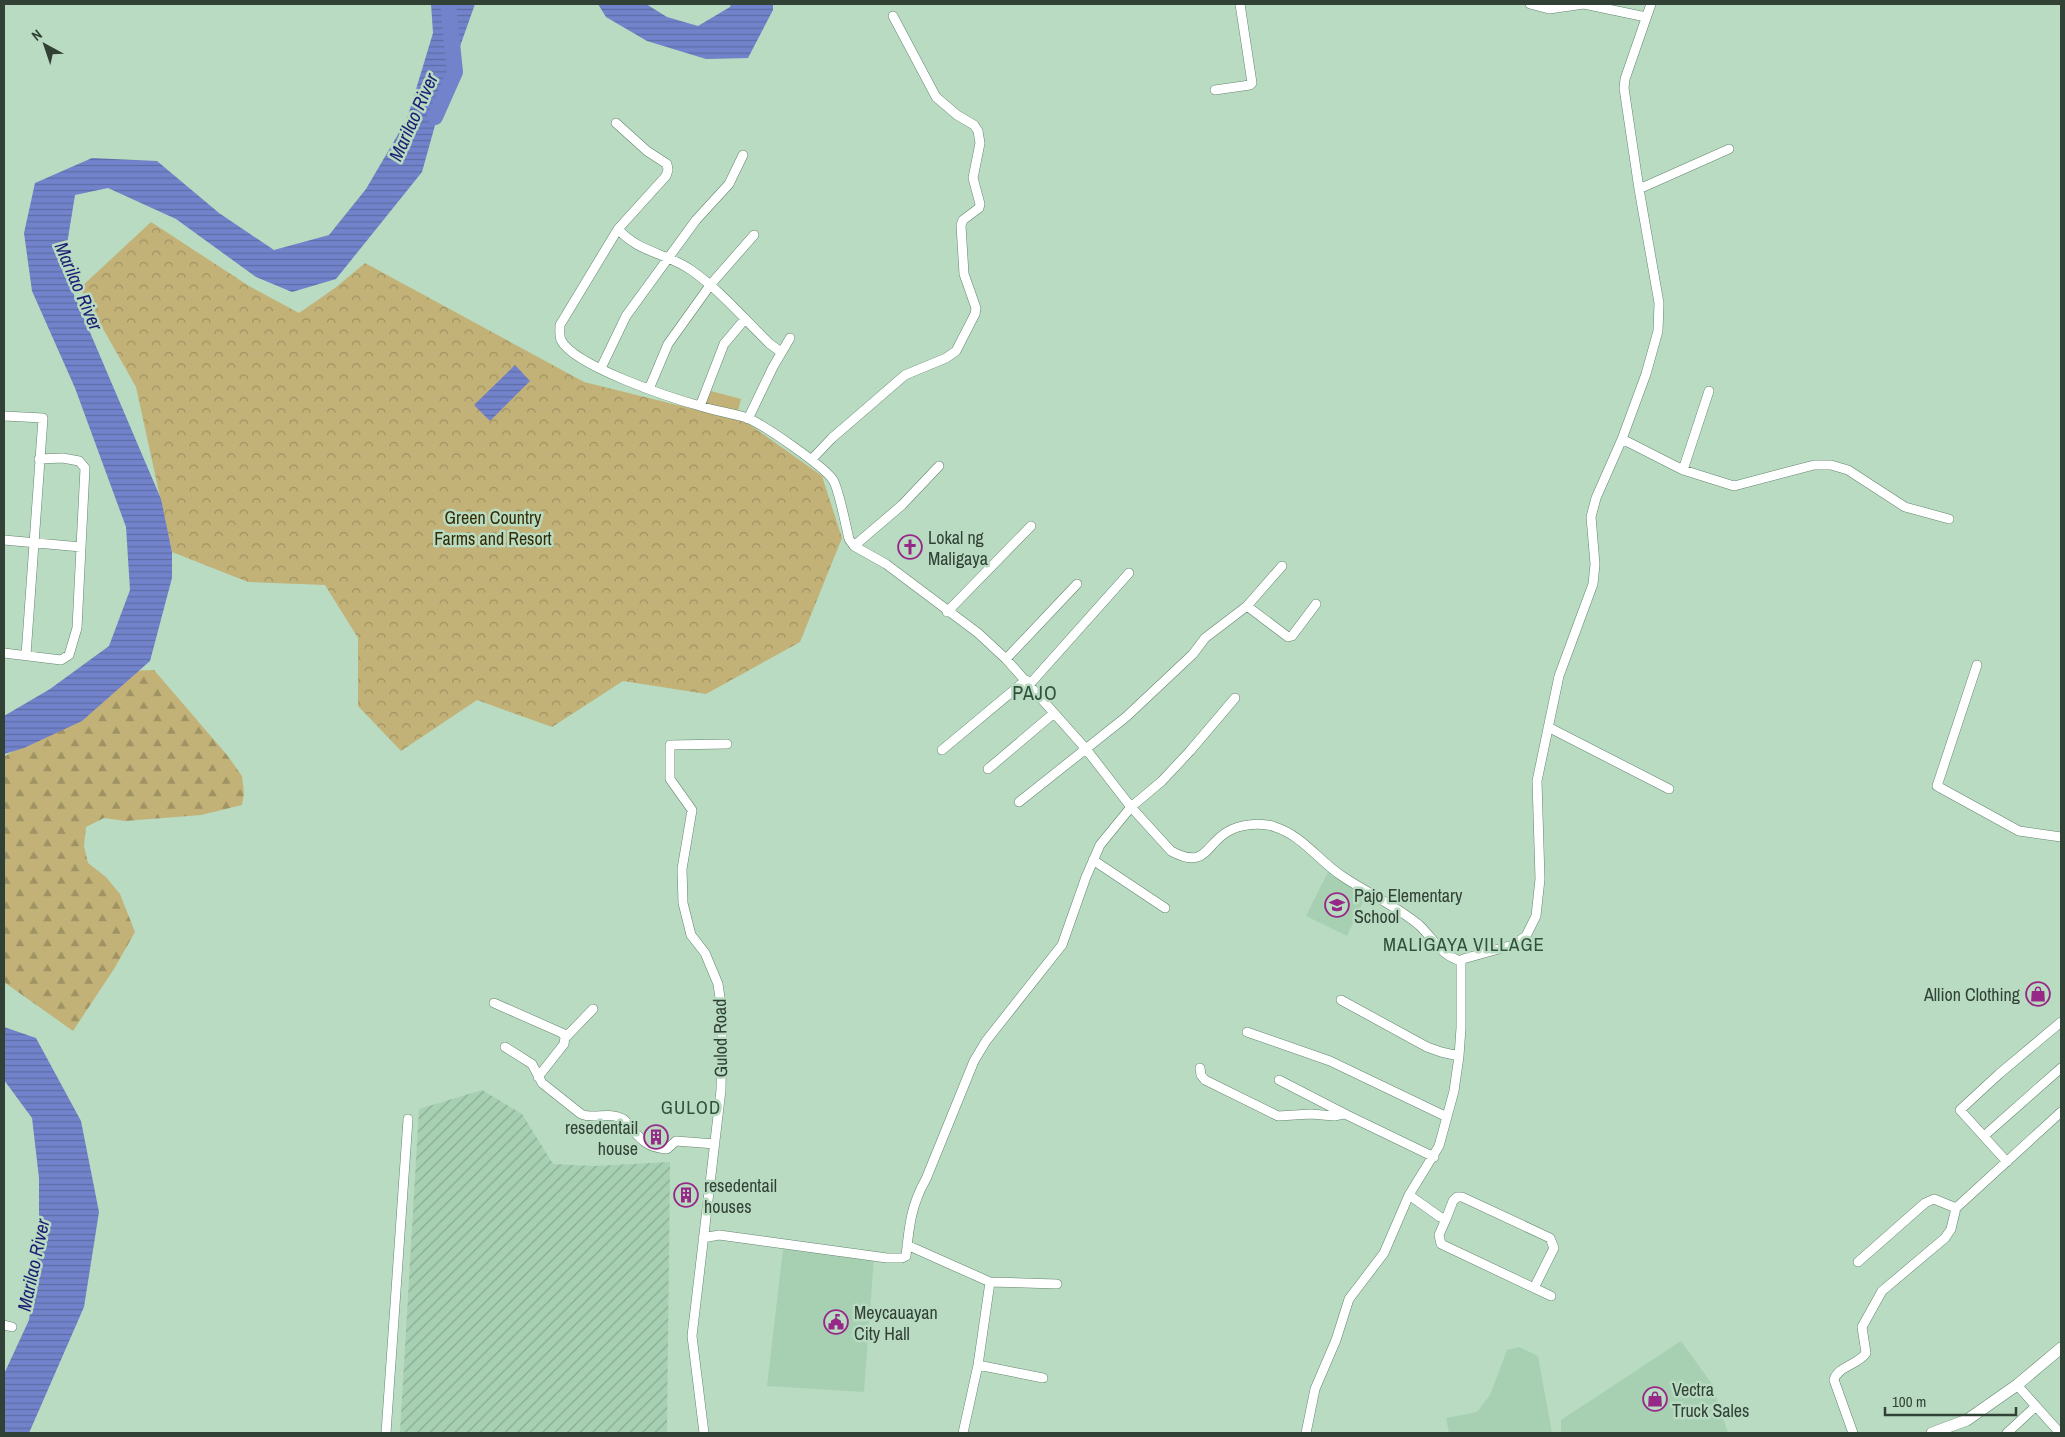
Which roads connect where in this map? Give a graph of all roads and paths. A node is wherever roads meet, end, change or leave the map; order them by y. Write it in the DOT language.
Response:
graph roads {
  1 [pos="1240,4"];
  2 [pos="1530,4"];
  3 [pos="1651,4"];
  4 [pos="893,16"];
  5 [pos="1646,17"];
  6 [pos="1215,90"];
  7 [pos="616,123"];
  8 [pos="1729,149"];
  9 [pos="743,154"];
  10 [pos="1639,189"];
  11 [pos="618,229"];
  12 [pos="754,235"];
  13 [pos="667,259"];
  14 [pos="711,284"];
  15 [pos="745,319"];
  16 [pos="790,338"];
  17 [pos="781,352"];
  18 [pos="601,368"];
  19 [pos="649,389"];
  20 [pos="1709,391"];
  21 [pos="700,406"];
  22 [pos="4,416"];
  23 [pos="748,419"];
  24 [pos="1622,439"];
  25 [pos="39,459"];
  26 [pos="812,459"];
  27 [pos="939,466"];
  28 [pos="1683,470"];
  29 [pos="1949,519"];
  30 [pos="1031,526"];
  31 [pos="4,540"];
  32 [pos="34,544"];
  33 [pos="854,546"];
  34 [pos="81,548"];
  35 [pos="1282,566"];
  36 [pos="1129,573"];
  37 [pos="1077,584"];
  38 [pos="1316,604"];
  39 [pos="1247,606"];
  40 [pos="947,612"];
  41 [pos="4,653"];
  42 [pos="26,655"];
  43 [pos="1006,659"];
  44 [pos="1977,665"];
  45 [pos="1028,682"];
  46 [pos="1235,698"];
  47 [pos="1054,712"];
  48 [pos="1548,727"];
  49 [pos="727,744"];
  50 [pos="1086,749"];
  51 [pos="942,750"];
  52 [pos="988,769"];
  53 [pos="1669,789"];
  54 [pos="1019,802"];
  55 [pos="1131,806"];
  56 [pos="2061,837"];
  57 [pos="1093,860"];
  58 [pos="1165,908"];
  59 [pos="1461,961"];
  60 [pos="1341,1000"];
  61 [pos="494,1003"];
  62 [pos="593,1009"];
  63 [pos="2061,1022"];
  64 [pos="1247,1032"];
  65 [pos="565,1038"];
  66 [pos="504,1047"];
  67 [pos="1459,1056"];
  68 [pos="1200,1068"];
  69 [pos="2061,1068"];
  70 [pos="538,1077"];
  71 [pos="1279,1080"];
  72 [pos="2061,1112"];
  73 [pos="1344,1114"];
  74 [pos="1448,1117"];
  75 [pos="408,1119"];
  76 [pos="1984,1136"];
  77 [pos="716,1144"];
  78 [pos="1434,1157"];
  79 [pos="2007,1162"];
  80 [pos="1409,1195"];
  81 [pos="1956,1208"];
  82 [pos="1446,1218"];
  83 [pos="703,1238"];
  84 [pos="907,1245"];
  85 [pos="1858,1262"];
  86 [pos="990,1282"];
  87 [pos="1057,1284"];
  88 [pos="1534,1288"];
  89 [pos="1551,1296"];
  90 [pos="2061,1348"];
  91 [pos="978,1365"];
  92 [pos="1043,1378"];
  93 [pos="2017,1385"];
  94 [pos="2036,1407"];
  95 [pos="386,1433"];
  96 [pos="704,1433"];
  97 [pos="963,1433"];
  98 [pos="1306,1433"];
  99 [pos="1853,1433"];
  100 [pos="1932,1433"];
  101 [pos="2007,1433"];
  102 [pos="2060,1433"];
  1 -- 6 [label="street"];
  2 -- 5 [label="street"];
  3 -- 5 [label="street"];
  4 -- 26 [label="street"];
  5 -- 10 [label="street"];
  7 -- 11 [label="street"];
  8 -- 10 [label="street"];
  9 -- 13 [label="street"];
  10 -- 24 [label="street"];
  11 -- 13 [label="street"];
  11 -- 18 [label="street"];
  12 -- 14 [label="street"];
  13 -- 14 [label="street"];
  13 -- 18 [label="street"];
  14 -- 15 [label="street"];
  14 -- 19 [label="street"];
  15 -- 17 [label="street"];
  15 -- 21 [label="street"];
  16 -- 17 [label="street"];
  17 -- 23 [label="street"];
  18 -- 19 [label="street"];
  19 -- 21 [label="street"];
  20 -- 28 [label="street"];
  21 -- 23 [label="street"];
  22 -- 25 [label="street"];
  23 -- 26 [label="street"];
  24 -- 28 [label="street"];
  24 -- 48 [label="street"];
  25 -- 32 [label="street"];
  25 -- 34 [label="street"];
  26 -- 33 [label="street"];
  27 -- 33 [label="street"];
  28 -- 29 [label="street"];
  30 -- 40 [label="street"];
  31 -- 32 [label="street"];
  32 -- 34 [label="street"];
  32 -- 42 [label="street"];
  33 -- 40 [label="street"];
  34 -- 42 [label="street"];
  35 -- 39 [label="street"];
  36 -- 45 [label="street"];
  37 -- 43 [label="street"];
  38 -- 39 [label="street"];
  39 -- 50 [label="street"];
  40 -- 43 [label="street"];
  41 -- 42 [label="street"];
  43 -- 45 [label="street"];
  44 -- 56 [label="street"];
  45 -- 47 [label="street"];
  45 -- 51 [label="street"];
  46 -- 55 [label="street"];
  47 -- 50 [label="street"];
  47 -- 52 [label="street"];
  48 -- 53 [label="street"];
  48 -- 59 [label="street"];
  49 -- 77 [label="street, Gulod Road"];
  50 -- 54 [label="street"];
  50 -- 55 [label="street"];
  55 -- 57 [label="street"];
  55 -- 59 [label="street"];
  57 -- 58 [label="street"];
  57 -- 84 [label="street"];
  59 -- 67 [label="street"];
  60 -- 67 [label="street"];
  61 -- 65 [label="street"];
  62 -- 65 [label="street"];
  63 -- 76 [label="street"];
  64 -- 74 [label="street"];
  65 -- 70 [label="street"];
  66 -- 70 [label="street"];
  67 -- 74 [label="street"];
  68 -- 73 [label="street"];
  69 -- 76 [label="street"];
  70 -- 77 [label="street"];
  71 -- 73 [label="street"];
  72 -- 79 [label="street"];
  73 -- 78 [label="street"];
  74 -- 78 [label="street"];
  75 -- 95 [label="street"];
  76 -- 79 [label="street"];
  77 -- 83 [label="street, Gulod Road"];
  78 -- 80 [label="street"];
  79 -- 81 [label="street"];
  80 -- 82 [label="street"];
  80 -- 98 [label="street"];
  81 -- 85 [label="street"];
  81 -- 99 [label="street"];
  82 -- 88 [label="street"];
  82 -- 88 [label="street"];
  83 -- 84 [label="street"];
  83 -- 96 [label="street, Gulod Road"];
  84 -- 86 [label="street"];
  86 -- 87 [label="street"];
  86 -- 91 [label="street"];
  88 -- 89 [label="street"];
  90 -- 93 [label="main road"];
  91 -- 92 [label="street"];
  91 -- 97 [label="street"];
  93 -- 94 [label="street"];
  93 -- 100 [label="main road"];
  94 -- 101 [label="street"];
  94 -- 102 [label="street"];
}
